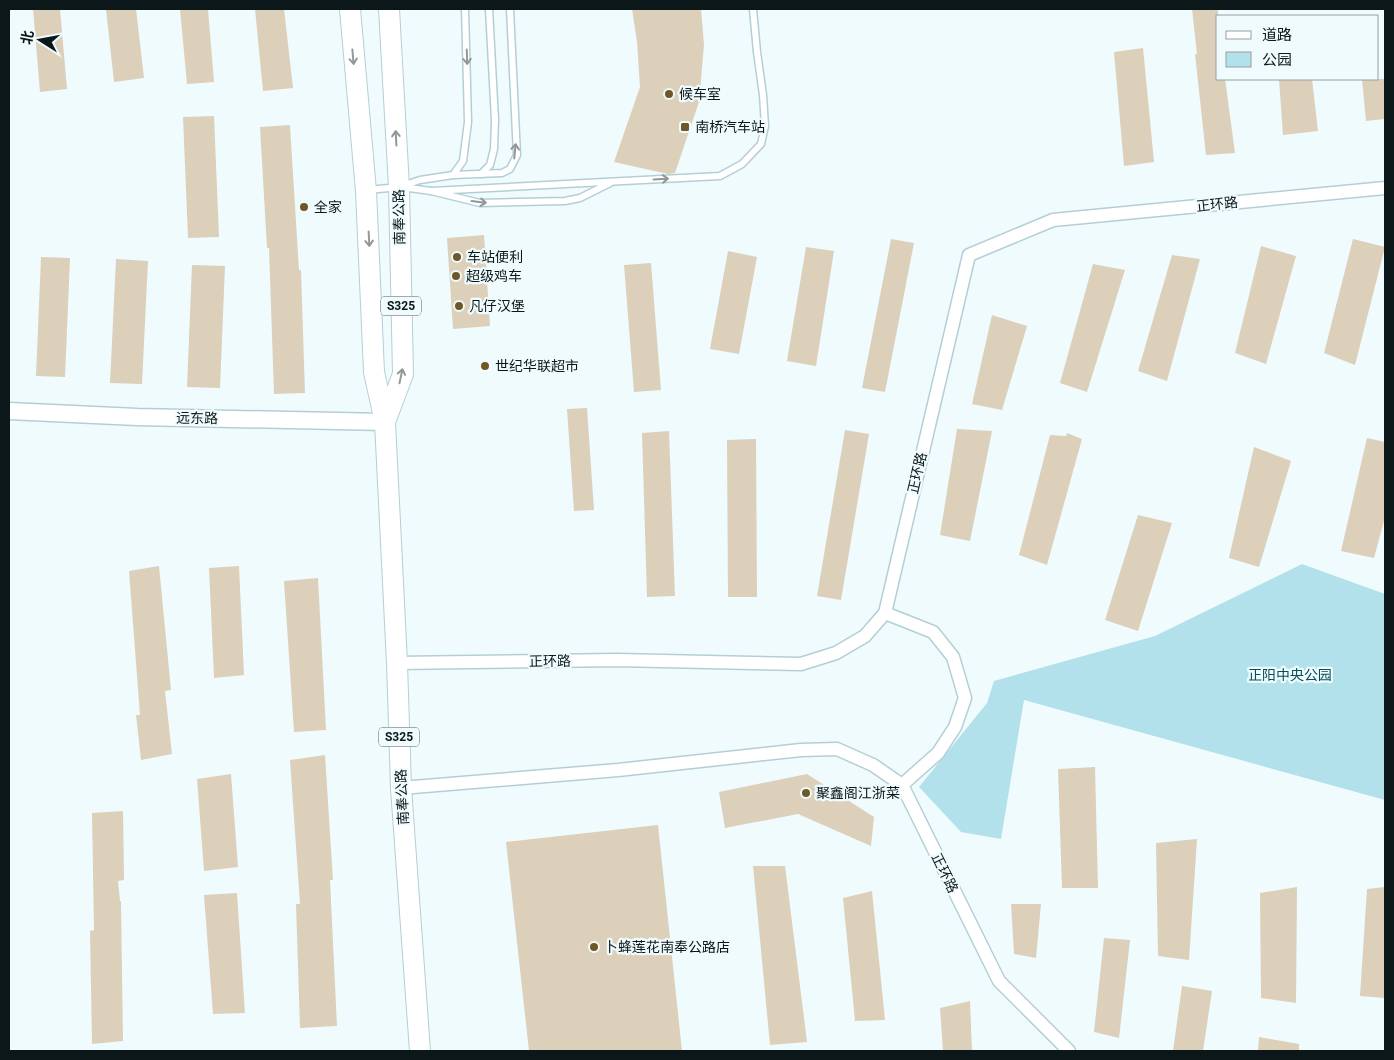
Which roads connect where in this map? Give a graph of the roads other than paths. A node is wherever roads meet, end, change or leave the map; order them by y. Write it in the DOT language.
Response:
graph roads {
  1 [pos="350,9"];
  2 [pos="389,9"];
  3 [pos="465,9"];
  4 [pos="489,9"];
  5 [pos="510,9"];
  6 [pos="753,9"];
  7 [pos="481,174"];
  8 [pos="453,175"];
  9 [pos="612,182"];
  10 [pos="399,187"];
  11 [pos="1385,188"];
  12 [pos="366,190"];
  13 [pos="431,191"];
  14 [pos="9,411"];
  15 [pos="385,422"];
  16 [pos="885,613"];
  17 [pos="397,663"];
  18 [pos="902,786"];
  19 [pos="401,788"];
  20 [pos="420,1051"];
  21 [pos="1069,1051"];
  1 -- 12 [label="main road, 南奉公路 / S325, one-way"];
  10 -- 2 [label="main road, 南奉公路 / S325, one-way"];
  3 -- 8 [label="lane, one-way"];
  4 -- 7 [label="lane"];
  7 -- 5 [label="lane, one-way"];
  9 -- 6 [label="lane, one-way"];
  7 -- 8 [label="lane"];
  8 -- 10 [label="lane"];
  9 -- 13 [label="lane"];
  13 -- 9 [label="lane, one-way"];
  10 -- 12 [label="lane"];
  10 -- 13 [label="lane"];
  15 -- 10 [label="main road, 南奉公路 / S325, one-way"];
  11 -- 16 [label="street, 正环路"];
  12 -- 15 [label="main road, 南奉公路 / S325, one-way"];
  14 -- 15 [label="street, 远东路"];
  15 -- 17 [label="main road, 南奉公路 / S325"];
  16 -- 17 [label="street, 正环路"];
  16 -- 18 [label="street"];
  17 -- 19 [label="main road, 南奉公路 / S325"];
  18 -- 19 [label="street, 正环路"];
  18 -- 21 [label="street, 正环路"];
  19 -- 20 [label="main road, 南奉公路 / S325"];
}
